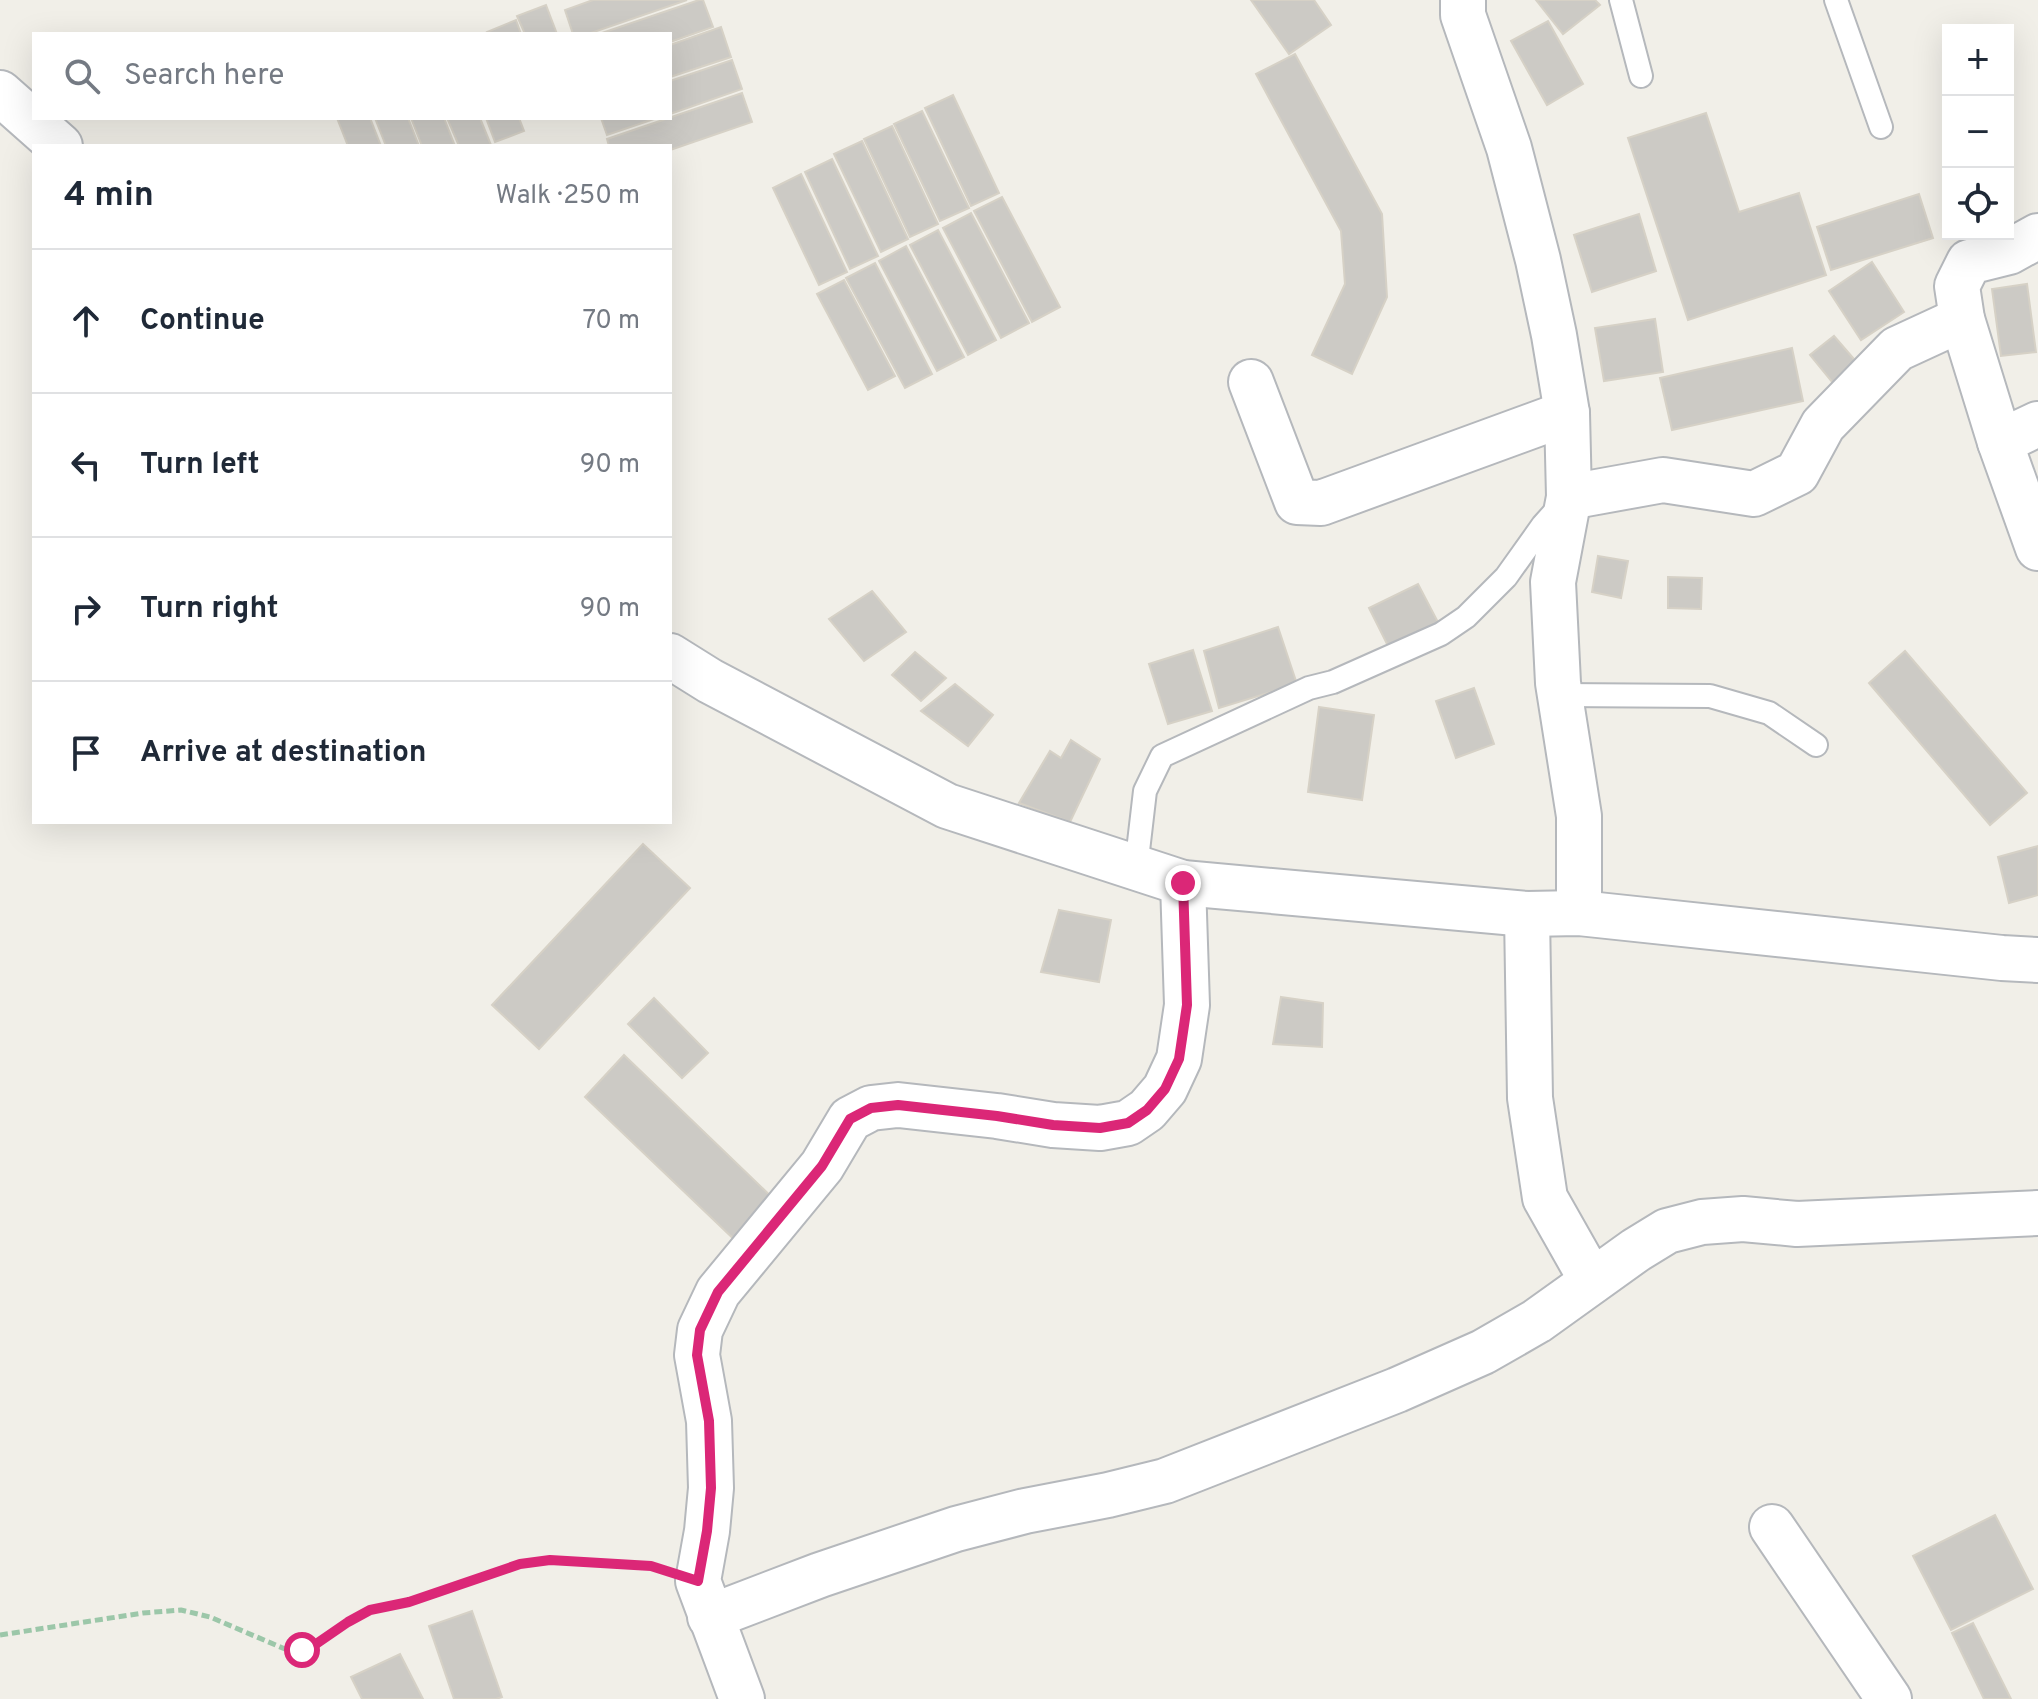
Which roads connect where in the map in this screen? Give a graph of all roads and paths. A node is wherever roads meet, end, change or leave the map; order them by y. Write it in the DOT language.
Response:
graph roads {
  1 [pos="1463,0"];
  2 [pos="1621,0"];
  3 [pos="1836,0"];
  4 [pos="1641,76"];
  5 [pos="0,93"];
  6 [pos="1881,127"];
  7 [pos="58,144"];
  8 [pos="2038,236"];
  9 [pos="1962,319"];
  10 [pos="1251,382"];
  11 [pos="1567,413"];
  12 [pos="2019,433"];
  13 [pos="1569,497"];
  14 [pos="2038,548"];
  15 [pos="672,657"];
  16 [pos="1559,695"];
  17 [pos="1816,745"];
  18 [pos="1136,868"];
  19 [pos="1183,883"];
  20 [pos="1579,913"];
  21 [pos="1527,914"];
  22 [pos="2038,960"];
  23 [pos="2038,1213"];
  24 [pos="1592,1281"];
  25 [pos="1772,1527"];
  26 [pos="704,1599"];
  27 [pos="0,1635"];
  28 [pos="742,1699"];
  29 [pos="1889,1699"];
  1 -- 11 [label="street"];
  2 -- 4 [label="lane"];
  3 -- 6 [label="lane"];
  5 -- 7 [label="street"];
  8 -- 9 [label="street"];
  9 -- 12 [label="street"];
  9 -- 13 [label="street"];
  10 -- 11 [label="street"];
  11 -- 13 [label="street"];
  12 -- 14 [label="street"];
  13 -- 16 [label="street"];
  13 -- 18 [label="lane"];
  15 -- 18 [label="street"];
  16 -- 17 [label="lane"];
  16 -- 20 [label="street"];
  18 -- 19 [label="street"];
  19 -- 21 [label="street"];
  19 -- 26 [label="street"];
  20 -- 21 [label="street"];
  20 -- 22 [label="street"];
  21 -- 24 [label="street"];
  23 -- 24 [label="street"];
  24 -- 26 [label="street"];
  25 -- 29 [label="street"];
  26 -- 27 [label="path"];
  26 -- 28 [label="street"];
}
